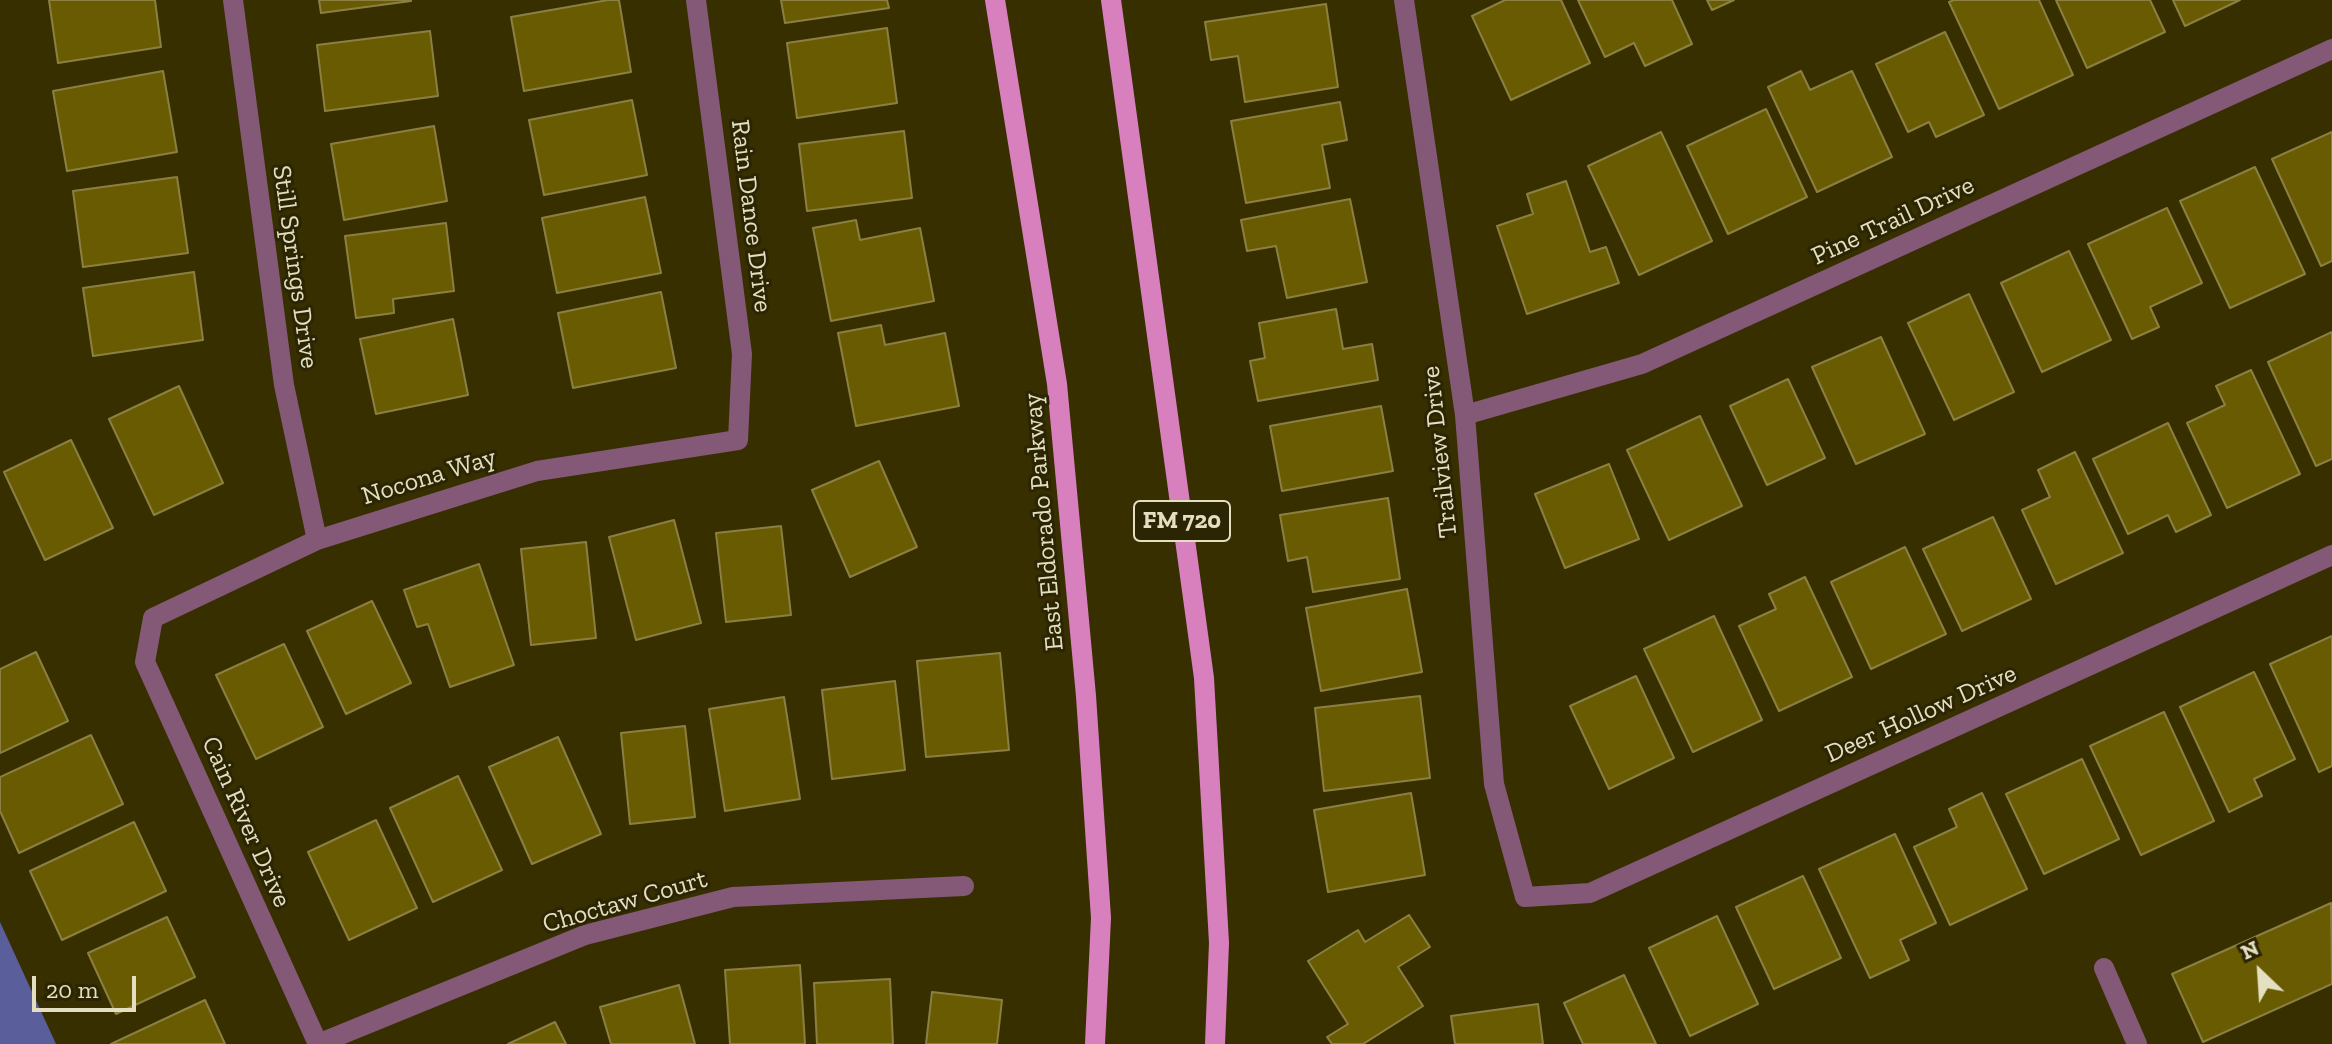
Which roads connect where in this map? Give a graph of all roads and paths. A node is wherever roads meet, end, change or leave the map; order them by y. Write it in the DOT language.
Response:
graph roads {
  1 [pos="233,0"];
  2 [pos="696,0"];
  3 [pos="995,0"];
  4 [pos="1111,0"];
  5 [pos="1404,0"];
  6 [pos="2332,49"];
  7 [pos="1465,415"];
  8 [pos="738,440"];
  9 [pos="317,540"];
  10 [pos="2332,555"];
  11 [pos="153,618"];
  12 [pos="964,886"];
  13 [pos="1525,897"];
  14 [pos="2104,968"];
  15 [pos="318,1044"];
  16 [pos="1095,1044"];
  17 [pos="1215,1044"];
  18 [pos="2137,1044"];
  1 -- 9 [label="street, Still Springs Drive"];
  2 -- 8 [label="street, Rain Dance Drive"];
  3 -- 16 [label="main road, East Eldorado Parkway"];
  4 -- 17 [label="main road, FM 720"];
  5 -- 7 [label="street, Trailview Drive"];
  6 -- 7 [label="street, Pine Trail Drive"];
  7 -- 13 [label="street, Trailview Drive"];
  8 -- 9 [label="street, Nocona Way"];
  9 -- 11 [label="street, Nocona Way"];
  10 -- 13 [label="street, Deer Hollow Drive"];
  11 -- 15 [label="street, Cain River Drive"];
  12 -- 15 [label="street, Choctaw Court"];
  14 -- 18 [label="street"];
}
